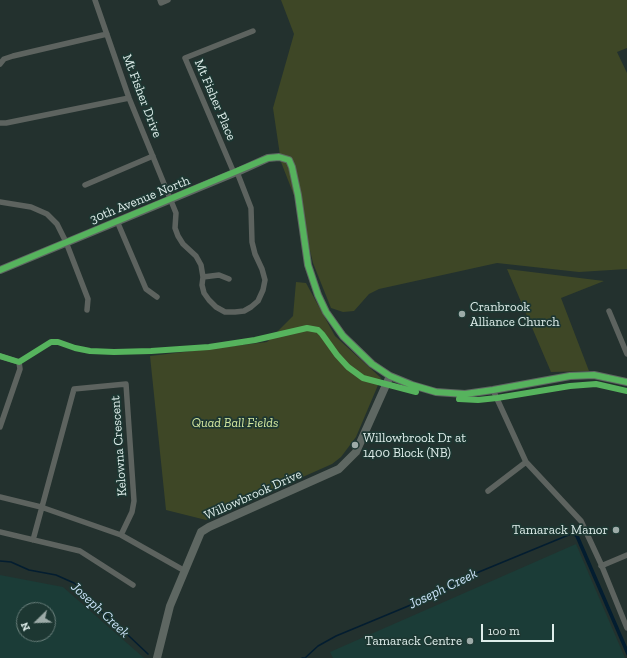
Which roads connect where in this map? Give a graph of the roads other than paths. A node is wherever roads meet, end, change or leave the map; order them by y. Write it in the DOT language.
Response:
graph roads {
  1 [pos="95,0"];
  2 [pos="160,0"];
  3 [pos="168,0"];
  4 [pos="253,31"];
  5 [pos="107,34"];
  6 [pos="0,64"];
  7 [pos="129,98"];
  8 [pos="0,123"];
  9 [pos="153,156"];
  10 [pos="236,172"];
  11 [pos="85,185"];
  12 [pos="171,199"];
  13 [pos="0,202"];
  14 [pos="117,221"];
  15 [pos="66,242"];
  16 [pos="0,270"];
  17 [pos="203,277"];
  18 [pos="229,279"];
  19 [pos="157,298"];
  20 [pos="87,310"];
  21 [pos="609,311"];
  22 [pos="627,354"];
  23 [pos="0,356"];
  24 [pos="390,376"];
  25 [pos="627,382"];
  26 [pos="493,390"];
  27 [pos="0,427"];
  28 [pos="526,462"];
  29 [pos="488,491"];
  30 [pos="0,497"];
  31 [pos="41,507"];
  32 [pos="0,532"];
  33 [pos="121,535"];
  34 [pos="33,540"];
  35 [pos="627,555"];
  36 [pos="601,566"];
  37 [pos="184,571"];
  38 [pos="133,586"];
  39 [pos="627,626"];
  40 [pos="157,658"];
  1 -- 5 [label="street, Mt Fisher Drive"];
  2 -- 3 [label="street"];
  4 -- 10 [label="street, Mt Fisher Place"];
  5 -- 6 [label="street"];
  5 -- 7 [label="street, Mt Fisher Drive"];
  7 -- 8 [label="street"];
  7 -- 9 [label="street, Mt Fisher Drive"];
  9 -- 11 [label="street"];
  9 -- 12 [label="street, Mt Fisher Drive"];
  10 -- 12 [label="street, 30th Avenue North"];
  10 -- 17 [label="street, Mt Fisher Drive"];
  10 -- 24 [label="street, 30th Avenue North"];
  12 -- 14 [label="street, 30th Avenue North"];
  12 -- 17 [label="street, Mt Fisher Drive"];
  13 -- 15 [label="street"];
  14 -- 15 [label="street, 30th Avenue North"];
  14 -- 19 [label="street"];
  15 -- 16 [label="street, 30th Avenue North"];
  15 -- 20 [label="street"];
  17 -- 18 [label="street"];
  21 -- 22 [label="street"];
  23 -- 27 [label="street"];
  24 -- 26 [label="street"];
  24 -- 37 [label="street, Willowbrook Drive"];
  25 -- 26 [label="street"];
  26 -- 28 [label="street"];
  28 -- 29 [label="street"];
  28 -- 36 [label="street"];
  30 -- 31 [label="street"];
  31 -- 33 [label="street"];
  31 -- 33 [label="street, Kelowna Crescent"];
  31 -- 34 [label="street"];
  32 -- 34 [label="street"];
  33 -- 37 [label="street"];
  34 -- 38 [label="street"];
  35 -- 36 [label="street"];
  36 -- 39 [label="street"];
  37 -- 40 [label="street, Willowbrook Drive"];
}
